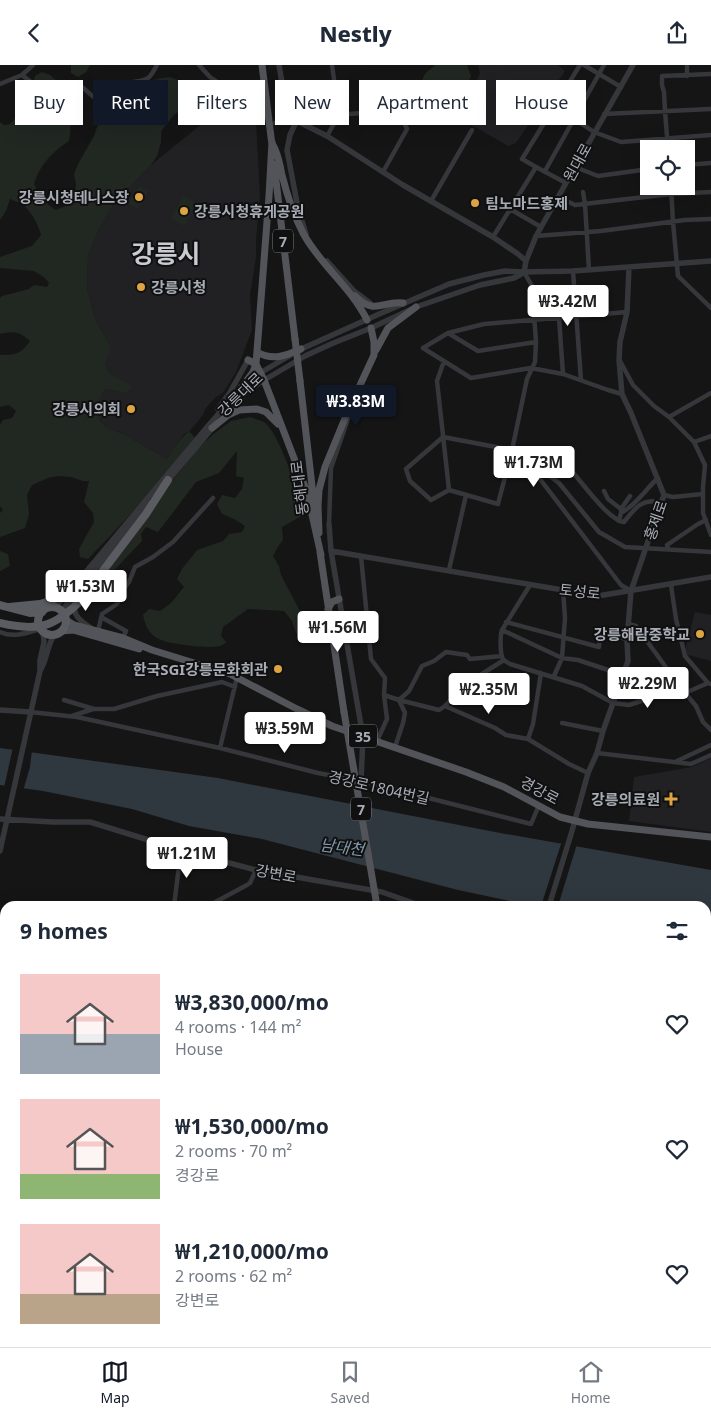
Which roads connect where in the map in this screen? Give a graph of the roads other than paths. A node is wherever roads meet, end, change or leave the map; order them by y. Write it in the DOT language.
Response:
graph roads {
  1 [pos="33,65"];
  2 [pos="157,65"];
  3 [pos="199,65"];
  4 [pos="262,65"];
  5 [pos="279,65"];
  6 [pos="332,65"];
  7 [pos="580,65"];
  8 [pos="584,65"];
  9 [pos="604,65"];
  10 [pos="633,65"];
  11 [pos="687,65"];
  12 [pos="599,74"];
  13 [pos="711,74"];
  14 [pos="22,75"];
  15 [pos="687,76"];
  16 [pos="214,80"];
  17 [pos="282,80"];
  18 [pos="334,80"];
  19 [pos="571,80"];
  20 [pos="0,84"];
  21 [pos="621,87"];
  22 [pos="586,97"];
  23 [pos="711,109"];
  24 [pos="665,111"];
  25 [pos="349,114"];
  26 [pos="604,114"];
  27 [pos="295,125"];
  28 [pos="303,125"];
  29 [pos="333,125"];
  30 [pos="543,125"];
  31 [pos="570,125"];
  32 [pos="584,125"];
  33 [pos="472,130"];
  34 [pos="594,132"];
  35 [pos="711,135"];
  36 [pos="327,136"];
  37 [pos="667,138"];
  38 [pos="272,142"];
  39 [pos="711,163"];
  40 [pos="695,164"];
  41 [pos="536,167"];
  42 [pos="575,167"];
  43 [pos="640,170"];
  44 [pos="544,171"];
  45 [pos="383,172"];
  46 [pos="566,183"];
  47 [pos="583,192"];
  48 [pos="711,192"];
  49 [pos="695,193"];
  50 [pos="662,195"];
  51 [pos="671,195"];
  52 [pos="558,197"];
  53 [pos="431,201"];
  54 [pos="586,204"];
  55 [pos="510,209"];
  56 [pos="711,219"];
  57 [pos="673,222"];
  58 [pos="541,227"];
  59 [pos="587,232"];
  60 [pos="536,235"];
  61 [pos="493,237"];
  62 [pos="310,242"];
  63 [pos="314,251"];
  64 [pos="526,261"];
  65 [pos="711,261"];
  66 [pos="676,263"];
  67 [pos="629,267"];
  68 [pos="588,270"];
  69 [pos="573,271"];
  70 [pos="524,272"];
  71 [pos="343,284"];
  72 [pos="403,303"];
  73 [pos="710,305"];
  74 [pos="376,307"];
  75 [pos="416,307"];
  76 [pos="627,312"];
  77 [pos="577,317"];
  78 [pos="559,318"];
  79 [pos="367,320"];
  80 [pos="534,321"];
  81 [pos="371,328"];
  82 [pos="386,332"];
  83 [pos="448,333"];
  84 [pos="536,342"];
  85 [pos="301,349"];
  86 [pos="254,351"];
  87 [pos="374,355"];
  88 [pos="248,360"];
  89 [pos="619,360"];
  90 [pos="444,361"];
  91 [pos="256,364"];
  92 [pos="531,368"];
  93 [pos="260,373"];
  94 [pos="563,374"];
  95 [pos="264,380"];
  96 [pos="581,380"];
  97 [pos="241,389"];
  98 [pos="622,393"];
  99 [pos="711,393"];
  100 [pos="669,417"];
  101 [pos="210,427"];
  102 [pos="283,429"];
  103 [pos="711,436"];
  104 [pos="443,437"];
  105 [pos="694,441"];
  106 [pos="512,450"];
  107 [pos="711,464"];
  108 [pos="705,465"];
  109 [pos="530,466"];
  110 [pos="538,470"];
  111 [pos="658,478"];
  112 [pos="168,480"];
  113 [pos="449,490"];
  114 [pos="604,491"];
  115 [pos="703,494"];
  116 [pos="466,495"];
  117 [pos="664,495"];
  118 [pos="630,496"];
  119 [pos="213,497"];
  120 [pos="661,502"];
  121 [pos="621,511"];
  122 [pos="619,521"];
  123 [pos="706,521"];
  124 [pos="329,524"];
  125 [pos="711,535"];
  126 [pos="645,547"];
  127 [pos="668,548"];
  128 [pos="331,551"];
  129 [pos="320,552"];
  130 [pos="711,552"];
  131 [pos="361,555"];
  132 [pos="449,570"];
  133 [pos="711,577"];
  134 [pos="75,585"];
  135 [pos="530,585"];
  136 [pos="671,585"];
  137 [pos="563,590"];
  138 [pos="631,591"];
  139 [pos="76,594"];
  140 [pos="339,599"];
  141 [pos="0,605"];
  142 [pos="9,607"];
  143 [pos="53,607"];
  144 [pos="328,609"];
  145 [pos="0,610"];
  146 [pos="42,612"];
  147 [pos="62,613"];
  148 [pos="101,617"];
  149 [pos="66,621"];
  150 [pos="506,622"];
  151 [pos="0,623"];
  152 [pos="628,624"];
  153 [pos="41,628"];
  154 [pos="502,629"];
  155 [pos="62,631"];
  156 [pos="96,631"];
  157 [pos="0,633"];
  158 [pos="54,635"];
  159 [pos="123,638"];
  160 [pos="564,638"];
  161 [pos="627,640"];
  162 [pos="152,649"];
  163 [pos="503,658"];
  164 [pos="562,659"];
  165 [pos="40,671"];
  166 [pos="541,673"];
  167 [pos="623,675"];
  168 [pos="237,677"];
  169 [pos="554,677"];
  170 [pos="709,684"];
  171 [pos="235,687"];
  172 [pos="681,688"];
  173 [pos="685,693"];
  174 [pos="384,695"];
  175 [pos="64,700"];
  176 [pos="399,700"];
  177 [pos="614,703"];
  178 [pos="445,707"];
  179 [pos="94,709"];
  180 [pos="0,710"];
  181 [pos="30,713"];
  182 [pos="70,717"];
  183 [pos="562,723"];
  184 [pos="711,729"];
  185 [pos="603,731"];
  186 [pos="363,737"];
  187 [pos="528,739"];
  188 [pos="377,741"];
  189 [pos="711,745"];
  190 [pos="220,747"];
  191 [pos="395,747"];
  192 [pos="597,753"];
  193 [pos="711,755"];
  194 [pos="676,762"];
  195 [pos="588,773"];
  196 [pos="361,781"];
  197 [pos="539,805"];
  198 [pos="3,819"];
  199 [pos="574,821"];
  200 [pos="711,837"];
  201 [pos="181,850"];
  202 [pos="0,851"];
  203 [pos="256,870"];
  204 [pos="175,901"];
  205 [pos="217,901"];
  206 [pos="376,901"];
  207 [pos="408,901"];
  208 [pos="551,901"];
  1 -- 14 [label="street"];
  2 -- 14 [label="street"];
  3 -- 16 [label="street"];
  4 -- 38 [label="main road, 동해대로 / 7"];
  5 -- 17 [label="street"];
  6 -- 18 [label="street"];
  7 -- 19 [label="street"];
  8 -- 12 [label="street"];
  9 -- 12 [label="street"];
  10 -- 21 [label="street, 원대로"];
  11 -- 15 [label="street"];
  12 -- 21 [label="street"];
  12 -- 22 [label="street"];
  13 -- 15 [label="street"];
  14 -- 20 [label="street"];
  15 -- 24 [label="street"];
  21 -- 26 [label="street, 원대로"];
  23 -- 24 [label="street"];
  24 -- 26 [label="street"];
  24 -- 37 [label="street"];
  25 -- 45 [label="street"];
  26 -- 34 [label="street, 원대로"];
  27 -- 62 [label="street"];
  28 -- 36 [label="street"];
  29 -- 36 [label="street"];
  30 -- 41 [label="street"];
  31 -- 44 [label="street"];
  32 -- 34 [label="street"];
  33 -- 53 [label="street"];
  34 -- 37 [label="street"];
  34 -- 42 [label="street, 원대로"];
  35 -- 37 [label="street"];
  36 -- 45 [label="street"];
  38 -- 63 [label="main road"];
  38 -- 86 [label="main road"];
  38 -- 129 [label="main road, 동해대로 / 7, bridge"];
  39 -- 40 [label="street"];
  41 -- 44 [label="street"];
  41 -- 55 [label="street"];
  42 -- 43 [label="street"];
  42 -- 46 [label="street, 원대로"];
  44 -- 46 [label="street"];
  45 -- 53 [label="street"];
  46 -- 52 [label="street, 원대로"];
  47 -- 54 [label="street"];
  48 -- 49 [label="street"];
  50 -- 54 [label="street"];
  51 -- 57 [label="street"];
  52 -- 54 [label="street"];
  52 -- 58 [label="street, 원대로"];
  53 -- 61 [label="street"];
  54 -- 59 [label="street"];
  55 -- 58 [label="street"];
  55 -- 61 [label="street"];
  56 -- 57 [label="street"];
  57 -- 59 [label="street"];
  57 -- 66 [label="street"];
  58 -- 60 [label="street, 원대로"];
  59 -- 60 [label="street"];
  59 -- 68 [label="street"];
  60 -- 64 [label="street, 원대로"];
  61 -- 64 [label="street"];
  62 -- 63 [label="street"];
  62 -- 74 [label="street"];
  63 -- 71 [label="main road"];
  64 -- 70 [label="street, 원대로"];
  65 -- 66 [label="street, 강릉대로"];
  66 -- 67 [label="street, 강릉대로"];
  66 -- 73 [label="street"];
  67 -- 68 [label="street, 강릉대로"];
  67 -- 76 [label="street, 홍제로"];
  68 -- 69 [label="street, 강릉대로"];
  69 -- 70 [label="street, 강릉대로"];
  69 -- 77 [label="street"];
  70 -- 72 [label="street, 강릉대로"];
  70 -- 75 [label="street, 강릉대로"];
  70 -- 80 [label="street"];
  71 -- 74 [label="main road"];
  71 -- 79 [label="main road"];
  72 -- 74 [label="main road"];
  72 -- 79 [label="street, 강릉대로"];
  75 -- 81 [label="street, 강릉대로"];
  75 -- 82 [label="main road"];
  76 -- 77 [label="street"];
  76 -- 89 [label="street, 홍제로"];
  77 -- 78 [label="street"];
  77 -- 96 [label="street"];
  78 -- 80 [label="street"];
  78 -- 94 [label="street"];
  79 -- 81 [label="street"];
  79 -- 85 [label="street, 강릉대로"];
  80 -- 83 [label="street"];
  80 -- 84 [label="street"];
  81 -- 87 [label="main road"];
  81 -- 95 [label="street, 강릉대로"];
  82 -- 87 [label="main road"];
  82 -- 124 [label="street"];
  83 -- 84 [label="street"];
  83 -- 90 [label="street"];
  84 -- 92 [label="street"];
  85 -- 86 [label="main road"];
  85 -- 93 [label="street, 강릉대로"];
  86 -- 91 [label="main road"];
  87 -- 129 [label="main road"];
  88 -- 91 [label="main road"];
  88 -- 101 [label="street"];
  89 -- 98 [label="street, 홍제로"];
  89 -- 100 [label="street"];
  90 -- 92 [label="street"];
  90 -- 104 [label="street"];
  91 -- 93 [label="main road"];
  91 -- 97 [label="main road"];
  92 -- 94 [label="street"];
  92 -- 106 [label="street"];
  93 -- 95 [label="main road"];
  93 -- 97 [label="street, 강릉대로"];
  94 -- 96 [label="street"];
  95 -- 101 [label="street, 강릉대로"];
  95 -- 102 [label="main road"];
  96 -- 98 [label="street"];
  97 -- 101 [label="street, 강릉대로"];
  98 -- 111 [label="street, 홍제로"];
  99 -- 100 [label="street"];
  100 -- 105 [label="street"];
  101 -- 102 [label="main road"];
  101 -- 112 [label="street, 강릉대로"];
  101 -- 134 [label="street, 강릉대로"];
  102 -- 129 [label="main road"];
  103 -- 105 [label="street"];
  104 -- 106 [label="street"];
  104 -- 113 [label="street"];
  104 -- 113 [label="street"];
  105 -- 108 [label="street"];
  106 -- 109 [label="street"];
  106 -- 116 [label="street"];
  107 -- 108 [label="street"];
  108 -- 115 [label="street"];
  109 -- 110 [label="street"];
  109 -- 138 [label="street"];
  110 -- 122 [label="street"];
  110 -- 126 [label="street"];
  111 -- 117 [label="street, 홍제로"];
  111 -- 121 [label="street"];
  112 -- 139 [label="street, 강릉대로"];
  112 -- 151 [label="highway, bridge"];
  113 -- 116 [label="street"];
  114 -- 121 [label="street"];
  115 -- 117 [label="street"];
  115 -- 123 [label="street"];
  116 -- 132 [label="street"];
  117 -- 120 [label="street, 홍제로"];
  118 -- 121 [label="street"];
  119 -- 148 [label="street"];
  120 -- 122 [label="street"];
  120 -- 126 [label="street, 홍제로"];
  121 -- 122 [label="street"];
  123 -- 125 [label="street"];
  123 -- 127 [label="street"];
  124 -- 128 [label="street"];
  126 -- 127 [label="street"];
  126 -- 138 [label="street, 홍제로"];
  127 -- 130 [label="street"];
  128 -- 131 [label="street, 토성로"];
  128 -- 140 [label="street"];
  129 -- 144 [label="main road, 동해대로 / 7"];
  131 -- 132 [label="street, 토성로"];
  131 -- 174 [label="street"];
  132 -- 135 [label="street, 토성로"];
  133 -- 136 [label="street, 토성로"];
  134 -- 142 [label="highway"];
  134 -- 143 [label="street, 강릉대로"];
  135 -- 137 [label="street, 토성로"];
  135 -- 150 [label="street"];
  136 -- 138 [label="street, 토성로"];
  136 -- 170 [label="street"];
  137 -- 138 [label="street, 토성로"];
  137 -- 160 [label="street"];
  138 -- 152 [label="street, 홍제로"];
  139 -- 147 [label="street, 강릉대로"];
  139 -- 156 [label="street"];
  140 -- 144 [label="main road"];
  140 -- 186 [label="street"];
  141 -- 142 [label="highway"];
  142 -- 146 [label="highway"];
  143 -- 146 [label="highway"];
  143 -- 147 [label="highway"];
  144 -- 206 [label="main road, 동해대로 / 7, bridge"];
  145 -- 153 [label="highway"];
  146 -- 153 [label="highway"];
  147 -- 149 [label="highway"];
  148 -- 156 [label="street"];
  148 -- 159 [label="street"];
  149 -- 155 [label="highway"];
  149 -- 156 [label="main road, 경강로 / 35"];
  150 -- 154 [label="street"];
  150 -- 160 [label="street"];
  152 -- 161 [label="street, 홍제로"];
  152 -- 172 [label="street"];
  153 -- 157 [label="street"];
  153 -- 158 [label="highway"];
  153 -- 165 [label="street"];
  154 -- 163 [label="street"];
  154 -- 164 [label="street"];
  155 -- 158 [label="highway"];
  155 -- 162 [label="main road, 경강로 / 35"];
  156 -- 159 [label="main road, 경강로 / 35"];
  158 -- 165 [label="street"];
  159 -- 162 [label="main road, 경강로 / 35"];
  160 -- 161 [label="street"];
  160 -- 164 [label="street"];
  161 -- 167 [label="street, 홍제로"];
  162 -- 168 [label="main road, 경강로 / 35"];
  163 -- 166 [label="street"];
  163 -- 176 [label="street"];
  163 -- 178 [label="street"];
  164 -- 167 [label="street"];
  164 -- 169 [label="street"];
  165 -- 181 [label="street"];
  166 -- 169 [label="street"];
  166 -- 187 [label="street"];
  167 -- 177 [label="street, 홍제로"];
  168 -- 171 [label="street"];
  168 -- 186 [label="main road, 경강로 / 35"];
  169 -- 177 [label="street"];
  170 -- 173 [label="street"];
  171 -- 179 [label="street"];
  171 -- 190 [label="street"];
  172 -- 173 [label="street"];
  172 -- 177 [label="street"];
  173 -- 184 [label="street"];
  174 -- 176 [label="street"];
  174 -- 188 [label="street"];
  175 -- 179 [label="street"];
  176 -- 178 [label="street"];
  176 -- 191 [label="street"];
  177 -- 185 [label="street, 홍제로"];
  178 -- 187 [label="street"];
  179 -- 182 [label="street"];
  180 -- 181 [label="street, 경강로1804번길"];
  181 -- 182 [label="street, 경강로1804번길"];
  181 -- 198 [label="street"];
  182 -- 190 [label="street, 경강로1804번길"];
  183 -- 185 [label="street"];
  185 -- 192 [label="street, 홍제로"];
  186 -- 188 [label="main road, 경강로 / 35"];
  186 -- 196 [label="street"];
  187 -- 195 [label="street"];
  188 -- 191 [label="main road, 경강로 / 35"];
  189 -- 194 [label="street"];
  190 -- 196 [label="street, 경강로1804번길"];
  191 -- 197 [label="main road, 경강로 / 35"];
  192 -- 194 [label="street"];
  192 -- 195 [label="street, 홍제로"];
  193 -- 194 [label="street"];
  195 -- 199 [label="street, 홍제로"];
  196 -- 197 [label="street, 경강로1804번길"];
  197 -- 199 [label="main road, 경강로 / 35"];
  198 -- 201 [label="street, 강변로"];
  198 -- 202 [label="street"];
  199 -- 200 [label="main road, 경강로 / 35"];
  199 -- 208 [label="street, 홍제로"];
  201 -- 203 [label="street, 강변로"];
  201 -- 204 [label="street"];
  203 -- 205 [label="street"];
  203 -- 207 [label="street, 강변로"];
}
